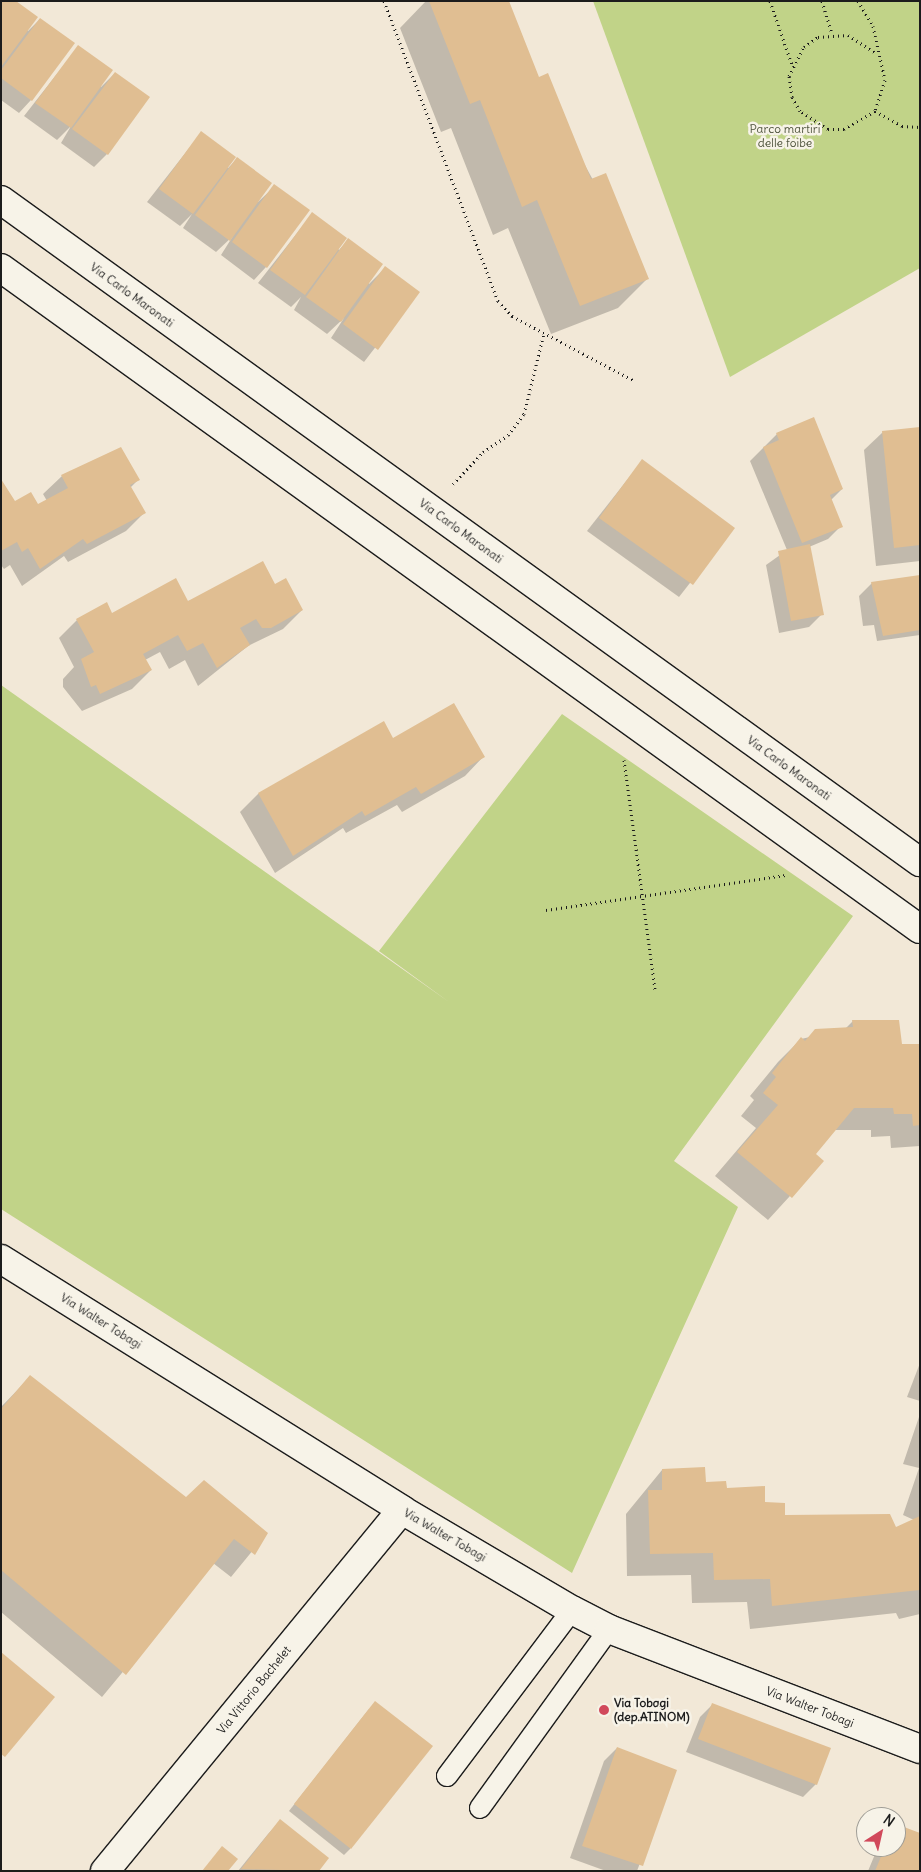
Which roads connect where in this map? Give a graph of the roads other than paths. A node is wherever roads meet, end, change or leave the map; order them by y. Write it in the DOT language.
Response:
graph roads {
  1 [pos="1,200"];
  2 [pos="1,268"];
  3 [pos="920,862"];
  4 [pos="920,929"];
  5 [pos="1,1259"];
  6 [pos="402,1510"];
  7 [pos="572,1610"];
  8 [pos="609,1629"];
  9 [pos="920,1749"];
  10 [pos="447,1776"];
  11 [pos="480,1808"];
  12 [pos="105,1871"];
  1 -- 3 [label="street, Via Carlo Maronati"];
  2 -- 4 [label="street"];
  5 -- 6 [label="street, Via Walter Tobagi"];
  6 -- 7 [label="street, Via Walter Tobagi"];
  6 -- 12 [label="street, Via Vittorio Bachelet"];
  7 -- 8 [label="street, Via Walter Tobagi"];
  7 -- 10 [label="lane"];
  8 -- 9 [label="street, Via Walter Tobagi"];
  8 -- 11 [label="lane"];
}
